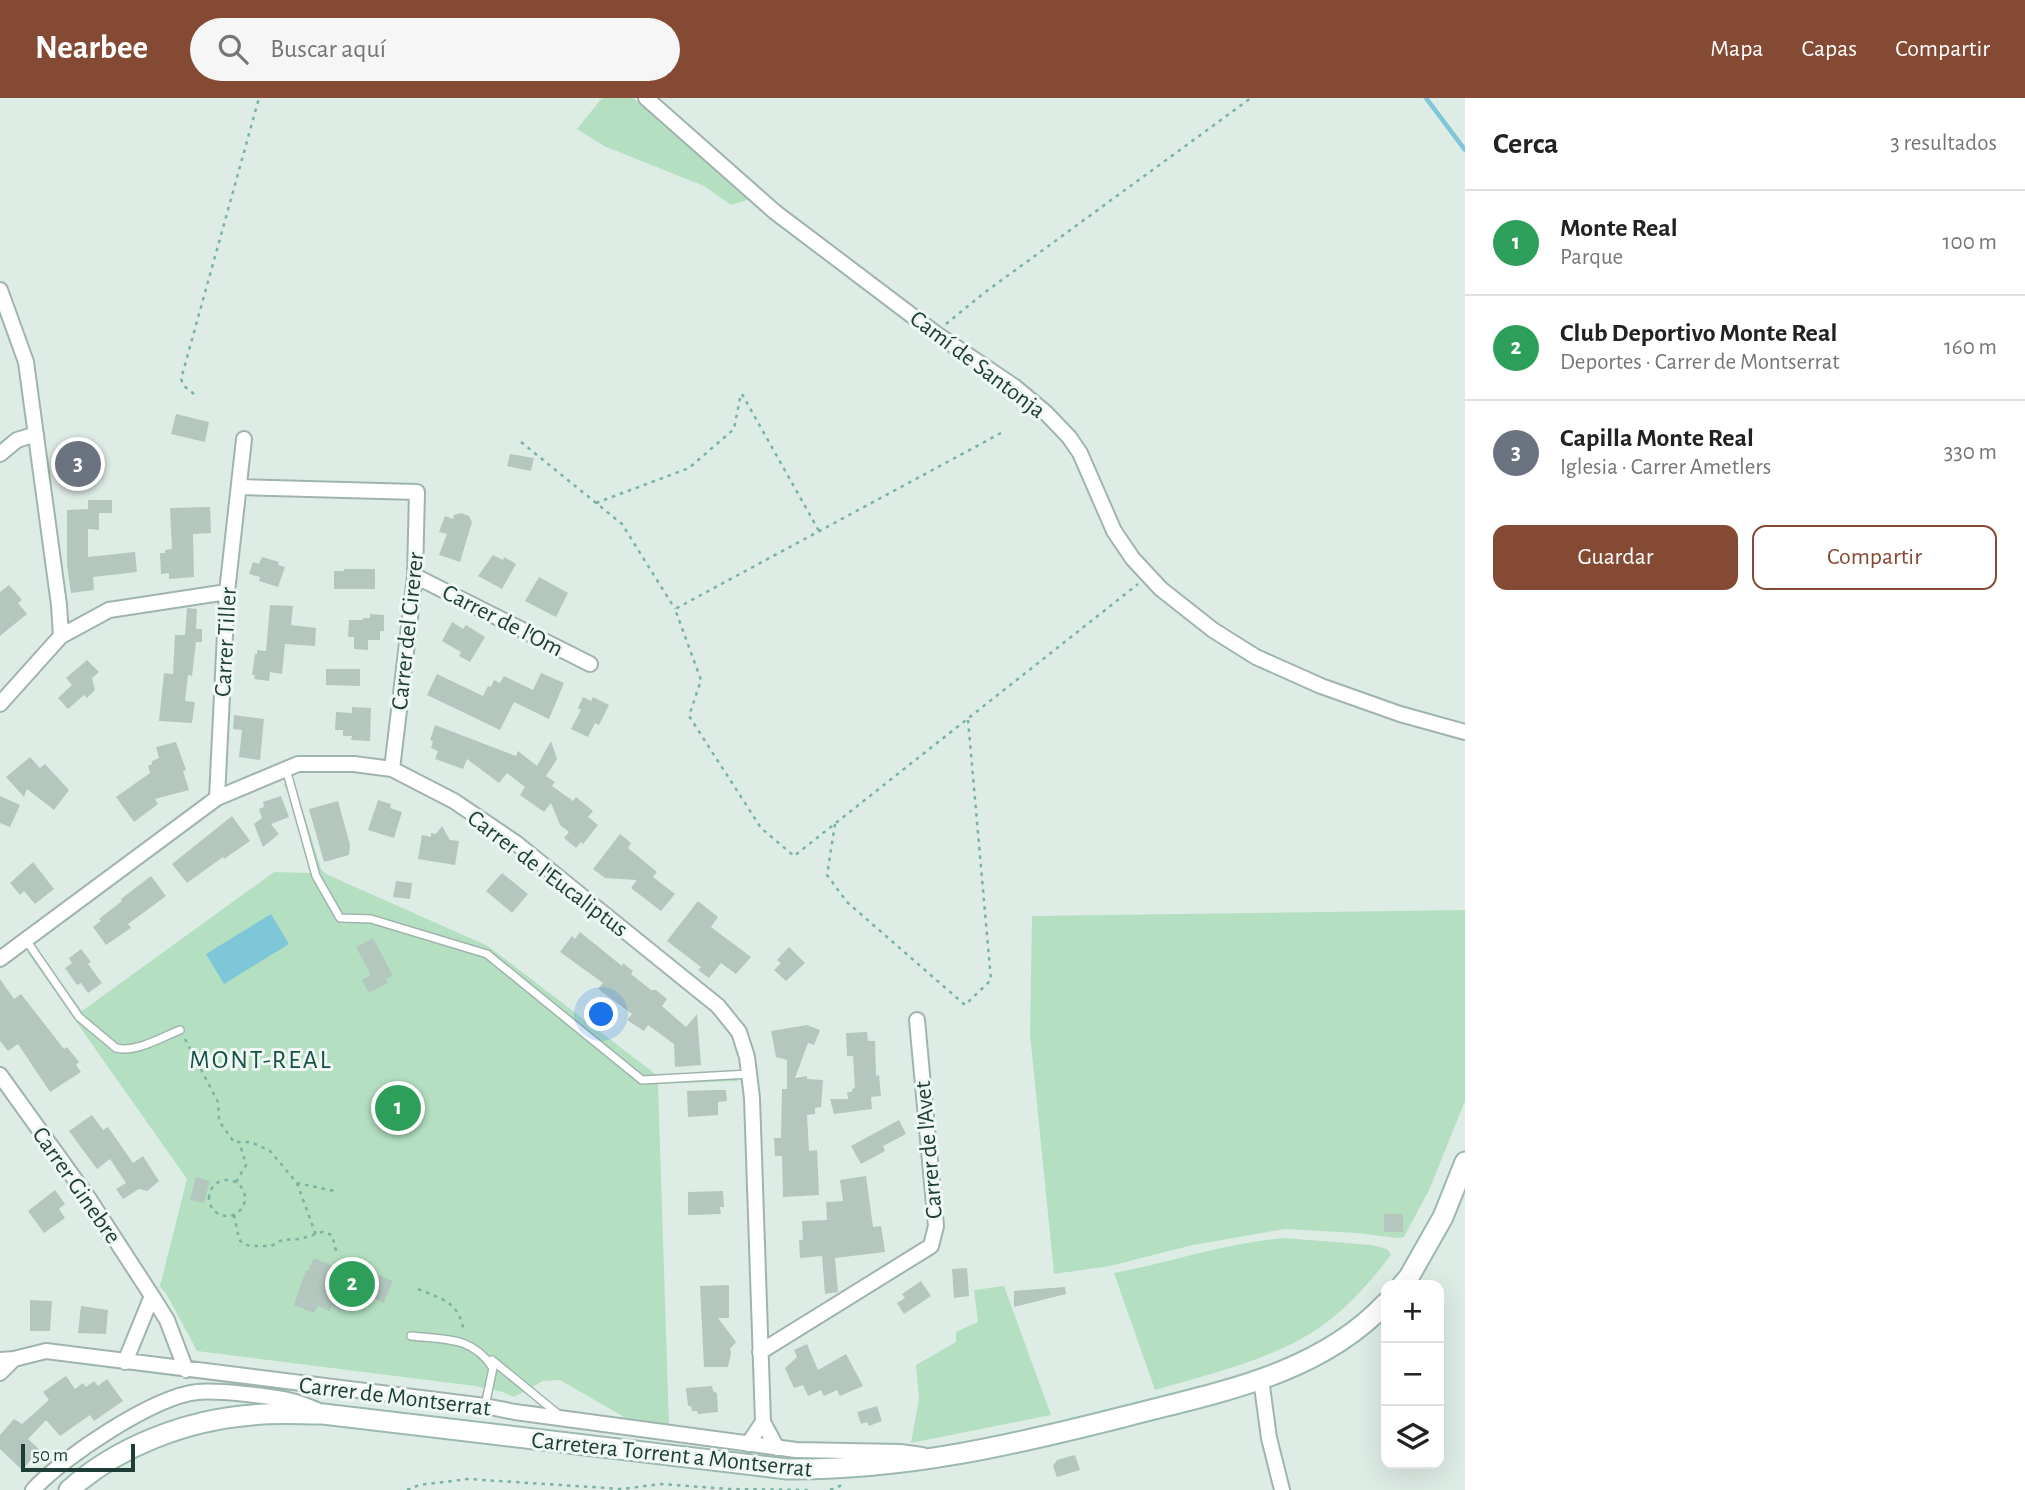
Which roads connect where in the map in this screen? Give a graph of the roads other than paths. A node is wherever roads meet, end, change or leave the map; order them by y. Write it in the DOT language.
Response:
graph roads {
  1 [pos="646,98"];
  2 [pos="0,290"];
  3 [pos="36,434"];
  4 [pos="244,439"];
  5 [pos="0,454"];
  6 [pos="239,487"];
  7 [pos="415,576"];
  8 [pos="228,592"];
  9 [pos="61,636"];
  10 [pos="590,664"];
  11 [pos="0,704"];
  12 [pos="1465,732"];
  13 [pos="286,769"];
  14 [pos="392,769"];
  15 [pos="217,798"];
  16 [pos="26,940"];
  17 [pos="0,959"];
  18 [pos="917,1020"];
  19 [pos="180,1030"];
  20 [pos="749,1074"];
  21 [pos="0,1075"];
  22 [pos="1465,1162"];
  23 [pos="1406,1280"];
  24 [pos="152,1296"];
  25 [pos="1381,1307"];
  26 [pos="411,1336"];
  27 [pos="760,1352"];
  28 [pos="484,1354"];
  29 [pos="7,1360"];
  30 [pos="125,1362"];
  31 [pos="186,1370"];
  32 [pos="0,1373"];
  33 [pos="1261,1379"];
  34 [pos="485,1406"];
  35 [pos="328,1415"];
  36 [pos="564,1419"];
  37 [pos="763,1422"];
  38 [pos="748,1444"];
  39 [pos="777,1448"];
  40 [pos="944,1458"];
  41 [pos="33,1490"];
  42 [pos="69,1490"];
  43 [pos="1282,1490"];
  1 -- 12 [label="street, Camí de Santonja"];
  2 -- 3 [label="street"];
  3 -- 5 [label="street"];
  3 -- 9 [label="street"];
  4 -- 6 [label="street, Carrer Tiller"];
  6 -- 7 [label="street, Carrer del Cirerer"];
  6 -- 8 [label="street, Carrer Tiller"];
  7 -- 10 [label="street, Carrer de l'Om"];
  7 -- 14 [label="street, Carrer del Cirerer"];
  8 -- 9 [label="street"];
  8 -- 15 [label="street, Carrer Tiller"];
  9 -- 11 [label="street"];
  13 -- 14 [label="street, Carrer de l'Eucaliptus"];
  13 -- 15 [label="street, Carrer de l'Eucaliptus"];
  13 -- 20 [label="lane"];
  14 -- 20 [label="street, Carrer de l'Eucaliptus"];
  15 -- 16 [label="street, Carrer de l'Eucaliptus"];
  16 -- 17 [label="street, Carrer de l'Eucaliptus"];
  16 -- 19 [label="lane"];
  18 -- 27 [label="street, Carrer de l'Avet"];
  20 -- 27 [label="street, Carrer de l'Eucaliptus"];
  21 -- 24 [label="street, Carrer Ginebre"];
  22 -- 23 [label="main road"];
  24 -- 30 [label="street"];
  24 -- 31 [label="street, Carrer Ginebre"];
  25 -- 33 [label="main road, Carretera Torrent a Montserrat"];
  26 -- 28 [label="lane"];
  27 -- 37 [label="street, Carrer de l'Eucaliptus"];
  28 -- 34 [label="lane"];
  28 -- 36 [label="lane"];
  29 -- 30 [label="street, Carrer de Montserrat"];
  29 -- 32 [label="street"];
  30 -- 31 [label="street, Carrer de Montserrat"];
  31 -- 34 [label="street, Carrer de Montserrat"];
  33 -- 40 [label="main road, Carretera Torrent a Montserrat"];
  33 -- 43 [label="street"];
  34 -- 36 [label="street, Carrer de Montserrat"];
  35 -- 40 [label="main road, Carretera Torrent a Montserrat"];
  35 -- 41 [label="street, Carrer de Montserrat"];
  35 -- 42 [label="main road, Carretera Torrent a Montserrat"];
  36 -- 38 [label="street, Carrer de Montserrat"];
  37 -- 38 [label="street"];
  37 -- 39 [label="street"];
  38 -- 39 [label="street, Carrer de Montserrat"];
  39 -- 40 [label="street, Carrer de Montserrat"];
}
